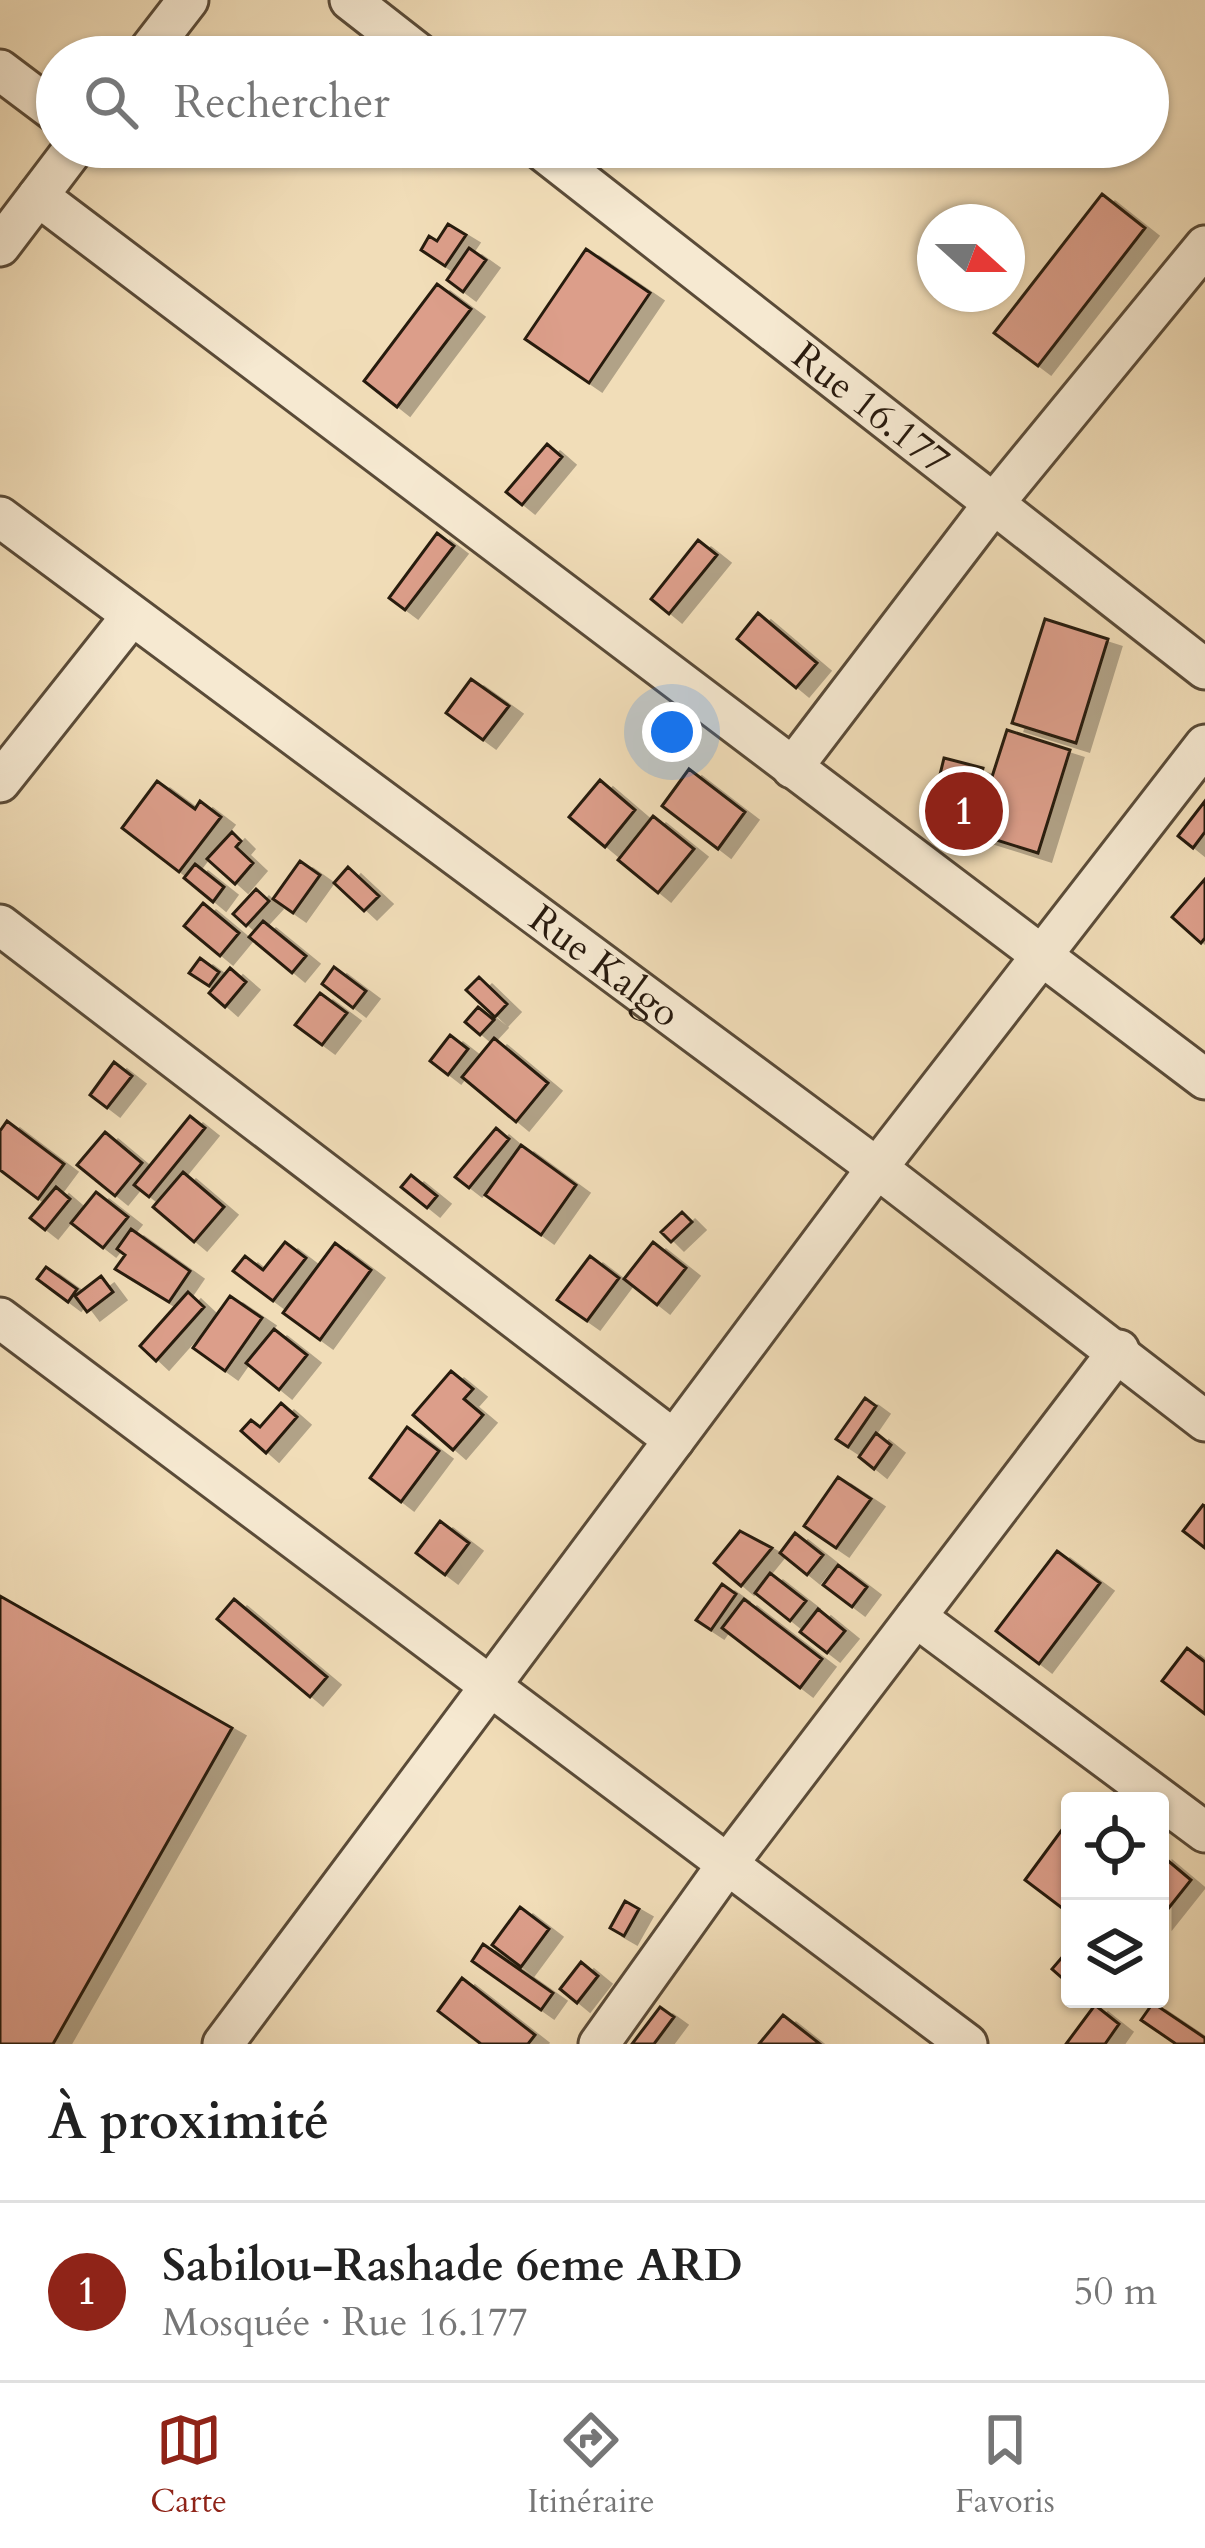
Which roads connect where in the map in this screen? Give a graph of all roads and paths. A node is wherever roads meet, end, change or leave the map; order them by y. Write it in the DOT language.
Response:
graph roads {
  1 [pos="188,0"];
  2 [pos="350,0"];
  3 [pos="160,36"];
  4 [pos="396,36"];
  5 [pos="0,70"];
  6 [pos="36,97"];
  7 [pos="59,168"];
  8 [pos="565,168"];
  9 [pos="38,196"];
  10 [pos="0,246"];
  11 [pos="1205,246"];
  12 [pos="994,503"];
  13 [pos="0,518"];
  14 [pos="130,618"];
  15 [pos="1205,668"];
  16 [pos="1205,745"];
  17 [pos="792,768"];
  18 [pos="0,782"];
  19 [pos="0,926"];
  20 [pos="1042,957"];
  21 [pos="1205,1078"];
  22 [pos="877,1168"];
  23 [pos="0,1318"];
  24 [pos="1119,1350"];
  25 [pos="1205,1421"];
  26 [pos="674,1440"];
  27 [pos="916,1617"];
  28 [pos="486,1685"];
  29 [pos="1205,1832"];
  30 [pos="726,1866"];
  31 [pos="223,2044"];
  32 [pos="598,2044"];
  33 [pos="967,2044"];
  1 -- 3 [label="street"];
  2 -- 4 [label="street"];
  5 -- 6 [label="street"];
  7 -- 9 [label="street"];
  8 -- 12 [label="street, Rue 16.177"];
  9 -- 10 [label="street"];
  9 -- 17 [label="street"];
  11 -- 12 [label="street"];
  12 -- 15 [label="street, Rue 16.177"];
  12 -- 17 [label="street"];
  13 -- 14 [label="street, Rue Kalgo"];
  14 -- 18 [label="street"];
  14 -- 22 [label="street, Rue Kalgo"];
  16 -- 20 [label="street"];
  17 -- 20 [label="street"];
  19 -- 26 [label="street"];
  20 -- 21 [label="street"];
  20 -- 22 [label="street"];
  22 -- 24 [label="street, Rue Kalgo"];
  22 -- 26 [label="street"];
  23 -- 28 [label="street"];
  24 -- 25 [label="street, Rue Kalgo"];
  24 -- 27 [label="street"];
  26 -- 28 [label="street"];
  27 -- 29 [label="street"];
  27 -- 30 [label="street"];
  28 -- 30 [label="street"];
  28 -- 31 [label="street"];
  30 -- 32 [label="street"];
  30 -- 33 [label="street"];
}
